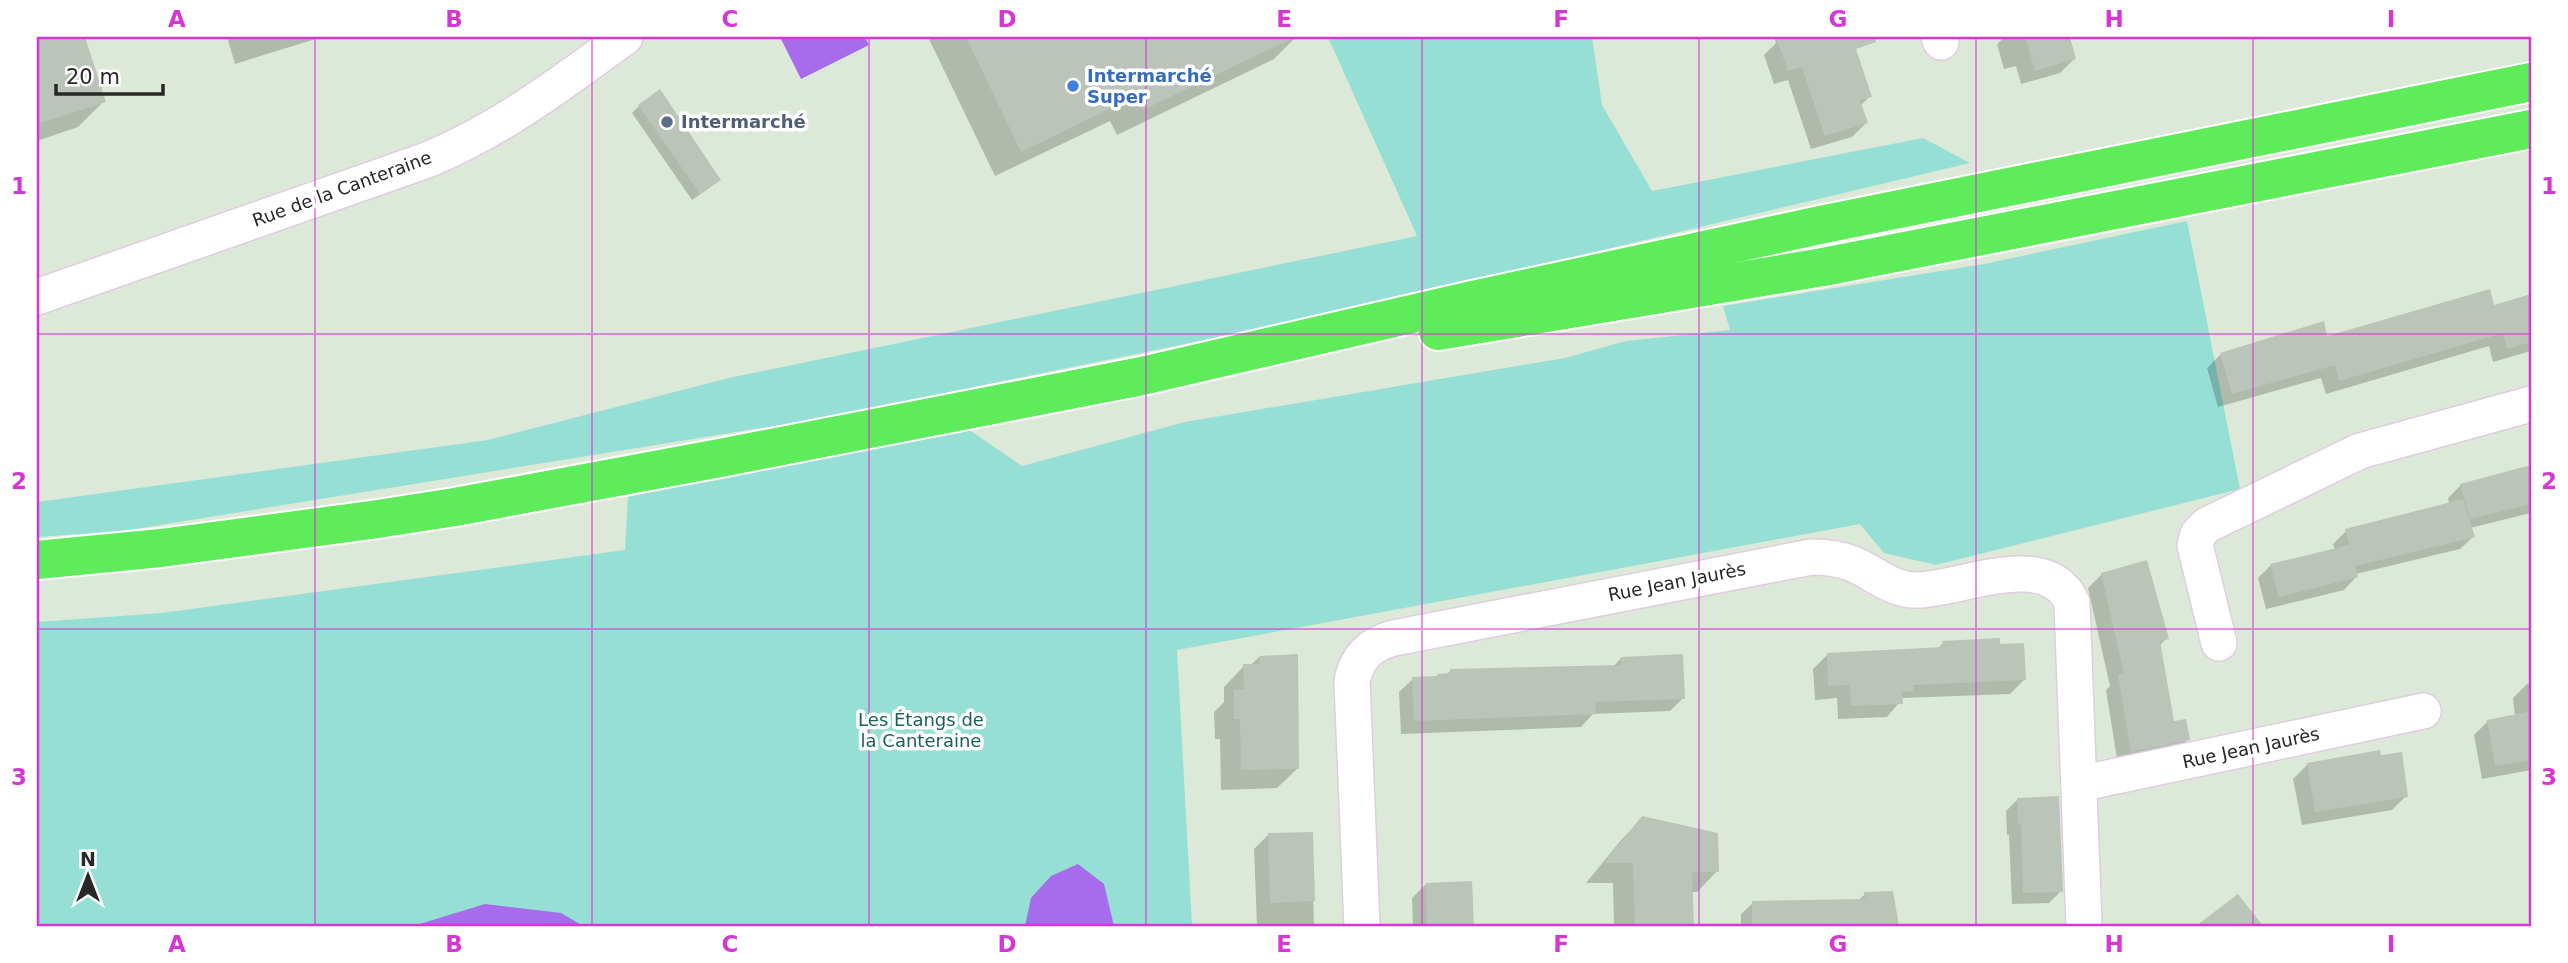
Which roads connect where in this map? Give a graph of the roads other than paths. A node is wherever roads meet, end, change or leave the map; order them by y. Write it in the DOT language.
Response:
graph roads {
  1 [pos="625,37"];
  2 [pos="2531,82"];
  3 [pos="2531,129"];
  4 [pos="37,297"];
  5 [pos="1142,376"];
  6 [pos="2531,404"];
  7 [pos="37,560"];
  8 [pos="2219,643"];
  9 [pos="2423,711"];
  10 [pos="2079,784"];
  11 [pos="1362,926"];
  12 [pos="2084,926"];
  1 -- 4 [label="street, Rue de la Canteraine"];
  2 -- 5 [label="main road"];
  3 -- 5 [label="main road"];
  5 -- 7 [label="main road"];
  6 -- 8 [label="street"];
  9 -- 10 [label="street, Rue Jean Jaurès"];
  10 -- 11 [label="street, Rue Jean Jaurès"];
  10 -- 12 [label="street, Rue Jean Jaurès"];
}
